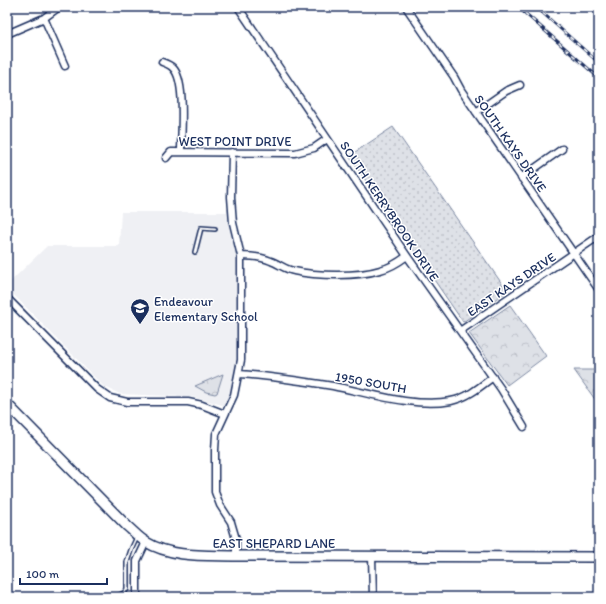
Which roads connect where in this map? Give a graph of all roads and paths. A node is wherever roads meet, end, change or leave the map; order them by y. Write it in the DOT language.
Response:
graph roads {
  1 [pos="59,7"];
  2 [pos="238,7"];
  3 [pos="406,7"];
  4 [pos="44,18"];
  5 [pos="7,34"];
  6 [pos="162,62"];
  7 [pos="64,66"];
  8 [pos="520,85"];
  9 [pos="476,112"];
  10 [pos="328,139"];
  11 [pos="562,149"];
  12 [pos="180,152"];
  13 [pos="232,152"];
  14 [pos="166,158"];
  15 [pos="522,178"];
  16 [pos="215,229"];
  17 [pos="599,236"];
  18 [pos="195,252"];
  19 [pos="574,254"];
  20 [pos="241,256"];
  21 [pos="407,256"];
  22 [pos="599,290"];
  23 [pos="7,298"];
  24 [pos="460,331"];
  25 [pos="239,374"];
  26 [pos="493,377"];
  27 [pos="7,404"];
  28 [pos="225,414"];
  29 [pos="524,426"];
  30 [pos="138,535"];
  31 [pos="146,542"];
  32 [pos="236,556"];
  33 [pos="372,556"];
  34 [pos="599,557"];
  35 [pos="116,597"];
  36 [pos="137,597"];
  37 [pos="373,597"];
  1 -- 4 [label="street"];
  2 -- 10 [label="street, SOUTH KERRYBROOK DRIVE"];
  3 -- 9 [label="street, SOUTH KAYS DRIVE"];
  4 -- 5 [label="street"];
  4 -- 7 [label="street"];
  6 -- 12 [label="street"];
  8 -- 9 [label="street"];
  9 -- 15 [label="street, SOUTH KAYS DRIVE"];
  10 -- 13 [label="street, WEST POINT DRIVE"];
  10 -- 21 [label="street, SOUTH KERRYBROOK DRIVE"];
  11 -- 15 [label="street"];
  12 -- 13 [label="street, WEST POINT DRIVE"];
  12 -- 14 [label="street, WEST POINT DRIVE"];
  13 -- 20 [label="street"];
  15 -- 19 [label="street, SOUTH KAYS DRIVE"];
  16 -- 18 [label="lane"];
  17 -- 19 [label="street, EAST KAYS DRIVE"];
  19 -- 22 [label="street, SOUTH KAYS DRIVE"];
  19 -- 24 [label="street, EAST KAYS DRIVE"];
  20 -- 21 [label="street"];
  20 -- 25 [label="street"];
  21 -- 24 [label="street, SOUTH KERRYBROOK DRIVE"];
  23 -- 28 [label="street"];
  24 -- 26 [label="street, SOUTH KERRYBROOK DRIVE"];
  25 -- 26 [label="street, 1950 SOUTH"];
  25 -- 28 [label="street"];
  26 -- 29 [label="street, SOUTH KERRYBROOK DRIVE"];
  27 -- 30 [label="street, EAST SHEPARD LANE"];
  28 -- 32 [label="street"];
  30 -- 31 [label="street, EAST SHEPARD LANE"];
  30 -- 35 [label="lane"];
  31 -- 32 [label="street, EAST SHEPARD LANE"];
  31 -- 36 [label="street"];
  32 -- 33 [label="street, EAST SHEPARD LANE"];
  33 -- 34 [label="street, EAST SHEPARD LANE"];
  33 -- 37 [label="street"];
}
